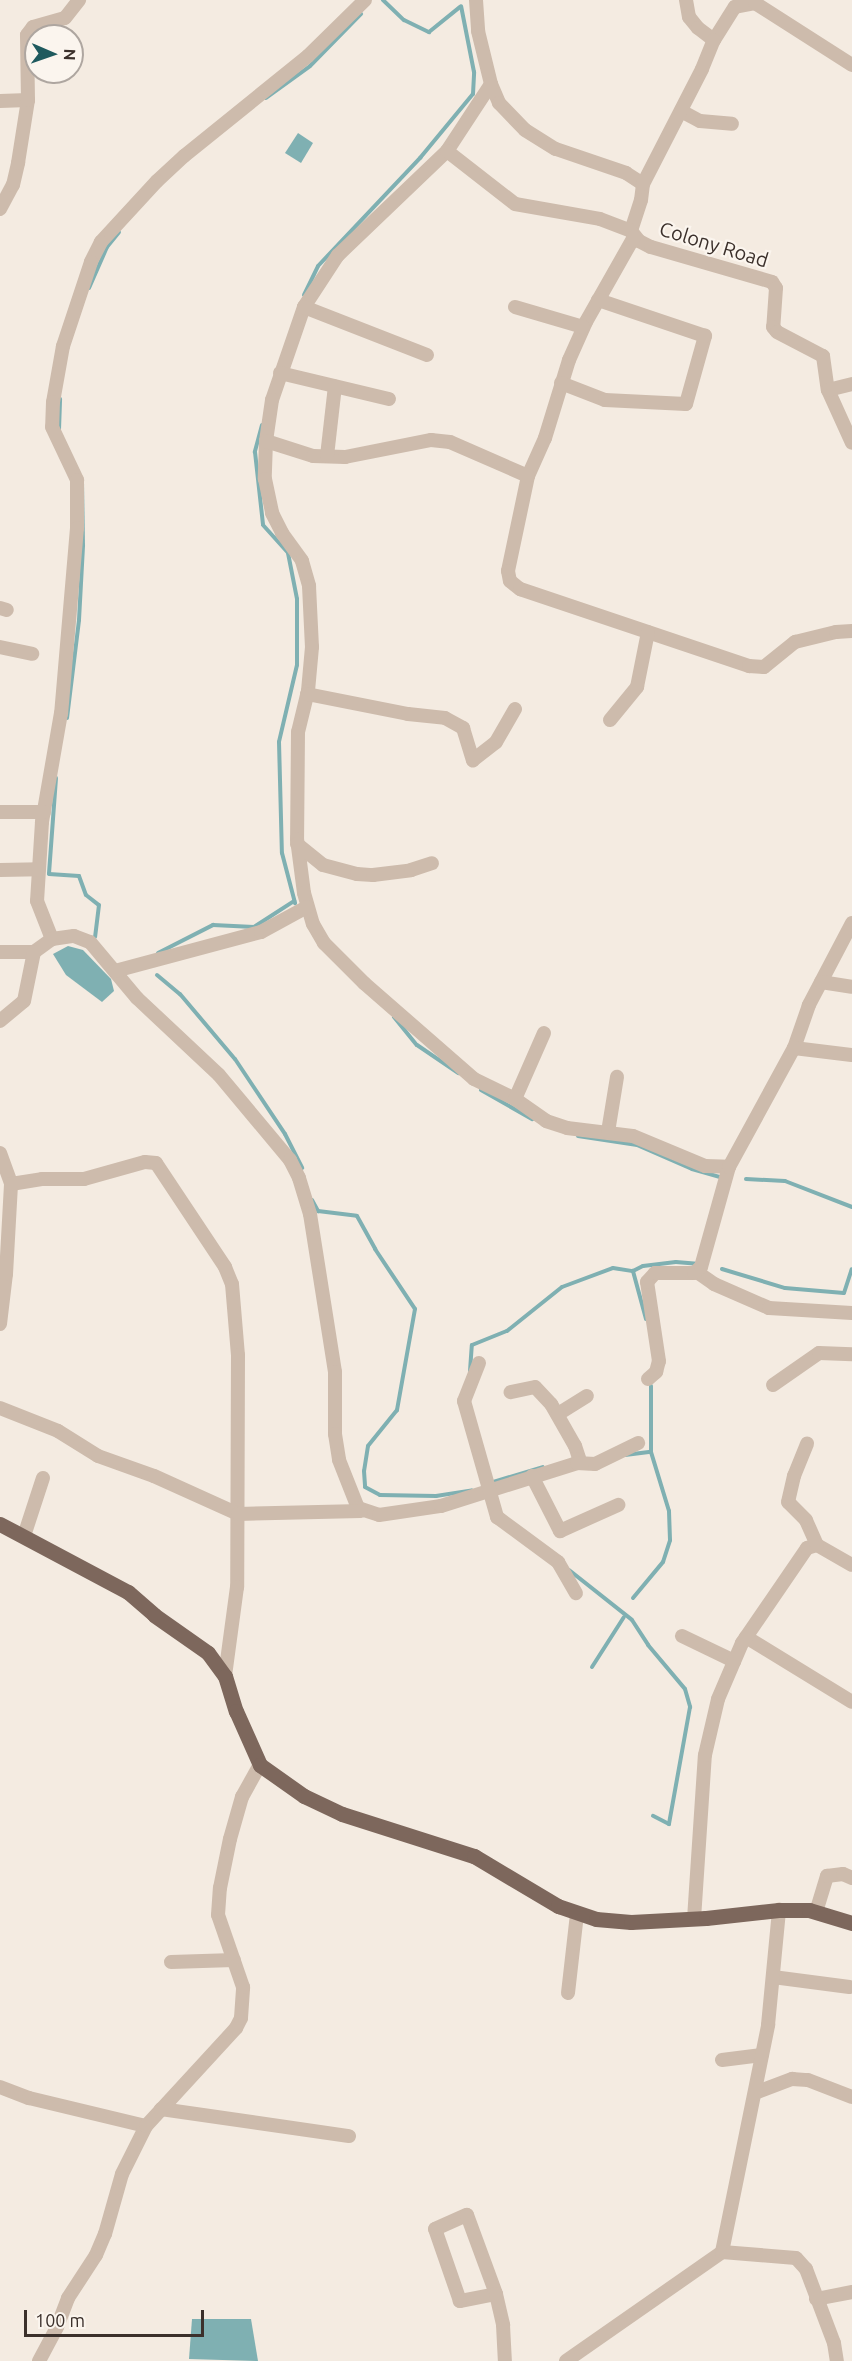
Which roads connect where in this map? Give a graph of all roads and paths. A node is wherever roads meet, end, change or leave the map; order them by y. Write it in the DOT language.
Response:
graph roads {
  1 [pos="79,0"];
  2 [pos="365,0"];
  3 [pos="476,0"];
  4 [pos="686,0"];
  5 [pos="765,3"];
  6 [pos="714,40"];
  7 [pos="852,66"];
  8 [pos="491,84"];
  9 [pos="28,100"];
  10 [pos="0,101"];
  11 [pos="681,111"];
  12 [pos="732,124"];
  13 [pos="447,151"];
  14 [pos="643,184"];
  15 [pos="0,209"];
  16 [pos="633,234"];
  17 [pos="598,300"];
  18 [pos="304,307"];
  19 [pos="515,307"];
  20 [pos="584,327"];
  21 [pos="427,355"];
  22 [pos="280,374"];
  23 [pos="561,383"];
  24 [pos="852,384"];
  25 [pos="334,386"];
  26 [pos="828,390"];
  27 [pos="389,399"];
  28 [pos="266,441"];
  29 [pos="852,443"];
  30 [pos="327,456"];
  31 [pos="528,476"];
  32 [pos="852,631"];
  33 [pos="648,632"];
  34 [pos="0,646"];
  35 [pos="32,654"];
  36 [pos="307,694"];
  37 [pos="515,709"];
  38 [pos="610,720"];
  39 [pos="0,812"];
  40 [pos="44,812"];
  41 [pos="297,844"];
  42 [pos="432,863"];
  43 [pos="39,869"];
  44 [pos="0,870"];
  45 [pos="307,907"];
  46 [pos="852,922"];
  47 [pos="52,939"];
  48 [pos="0,952"];
  49 [pos="34,952"];
  50 [pos="115,971"];
  51 [pos="821,982"];
  52 [pos="852,987"];
  53 [pos="0,1021"];
  54 [pos="544,1033"];
  55 [pos="794,1048"];
  56 [pos="852,1054"];
  57 [pos="617,1077"];
  58 [pos="515,1099"];
  59 [pos="608,1132"];
  60 [pos="0,1153"];
  61 [pos="729,1167"];
  62 [pos="11,1184"];
  63 [pos="697,1272"];
  64 [pos="852,1313"];
  65 [pos="0,1324"];
  66 [pos="852,1354"];
  67 [pos="479,1363"];
  68 [pos="648,1379"];
  69 [pos="773,1385"];
  70 [pos="511,1392"];
  71 [pos="587,1396"];
  72 [pos="0,1408"];
  73 [pos="558,1414"];
  74 [pos="638,1443"];
  75 [pos="807,1444"];
  76 [pos="577,1463"];
  77 [pos="532,1476"];
  78 [pos="43,1478"];
  79 [pos="488,1492"];
  80 [pos="618,1505"];
  81 [pos="361,1511"];
  82 [pos="238,1514"];
  83 [pos="0,1524"];
  84 [pos="24,1536"];
  85 [pos="817,1545"];
  86 [pos="852,1565"];
  87 [pos="576,1593"];
  88 [pos="681,1636"];
  89 [pos="746,1637"];
  90 [pos="734,1662"];
  91 [pos="225,1676"];
  92 [pos="852,1702"];
  93 [pos="260,1765"];
  94 [pos="852,1878"];
  95 [pos="779,1910"];
  96 [pos="816,1912"];
  97 [pos="577,1914"];
  98 [pos="694,1919"];
  99 [pos="852,1923"];
  100 [pos="234,1960"];
  101 [pos="171,1962"];
  102 [pos="773,1977"];
  103 [pos="849,1988"];
  104 [pos="568,1993"];
  105 [pos="762,2055"];
  106 [pos="722,2060"];
  107 [pos="0,2087"];
  108 [pos="755,2093"];
  109 [pos="852,2097"];
  110 [pos="161,2109"];
  111 [pos="146,2126"];
  112 [pos="349,2136"];
  113 [pos="722,2252"];
  114 [pos="852,2292"];
  115 [pos="496,2294"];
  116 [pos="816,2299"];
  117 [pos="39,2361"];
  118 [pos="505,2361"];
  119 [pos="566,2361"];
  120 [pos="837,2361"];
  1 -- 9 [label="street"];
  2 -- 40 [label="street"];
  3 -- 8 [label="street"];
  4 -- 6 [label="street"];
  5 -- 6 [label="street, Colony Road"];
  5 -- 7 [label="street"];
  6 -- 11 [label="street, Colony Road"];
  8 -- 13 [label="street"];
  8 -- 14 [label="street"];
  9 -- 10 [label="street"];
  9 -- 15 [label="street"];
  11 -- 12 [label="street"];
  11 -- 14 [label="street, Colony Road"];
  13 -- 16 [label="street"];
  13 -- 18 [label="street"];
  14 -- 16 [label="street, Colony Road"];
  16 -- 17 [label="street"];
  16 -- 26 [label="street, Colony Road"];
  17 -- 20 [label="street"];
  17 -- 23 [label="street"];
  18 -- 21 [label="street"];
  18 -- 22 [label="street"];
  19 -- 20 [label="street"];
  20 -- 23 [label="street"];
  22 -- 25 [label="street"];
  22 -- 28 [label="street"];
  23 -- 31 [label="street"];
  24 -- 26 [label="street"];
  25 -- 27 [label="street"];
  25 -- 30 [label="street"];
  26 -- 29 [label="street, Colony Road"];
  28 -- 30 [label="street"];
  28 -- 36 [label="street"];
  30 -- 31 [label="street"];
  31 -- 33 [label="street"];
  32 -- 33 [label="street"];
  33 -- 38 [label="street"];
  34 -- 35 [label="street"];
  36 -- 37 [label="street"];
  36 -- 41 [label="street"];
  39 -- 40 [label="street"];
  40 -- 43 [label="street"];
  41 -- 42 [label="street"];
  41 -- 45 [label="street"];
  43 -- 44 [label="street"];
  43 -- 47 [label="street"];
  45 -- 50 [label="street"];
  45 -- 58 [label="street"];
  46 -- 51 [label="street"];
  47 -- 49 [label="street"];
  47 -- 50 [label="street"];
  48 -- 49 [label="street"];
  49 -- 53 [label="street"];
  50 -- 81 [label="street"];
  51 -- 52 [label="street"];
  51 -- 55 [label="street"];
  54 -- 58 [label="street"];
  55 -- 56 [label="street"];
  55 -- 61 [label="street"];
  57 -- 59 [label="street"];
  58 -- 59 [label="street"];
  59 -- 61 [label="street"];
  60 -- 62 [label="street"];
  61 -- 63 [label="street"];
  62 -- 65 [label="street"];
  62 -- 82 [label="street"];
  63 -- 64 [label="street"];
  63 -- 68 [label="street"];
  66 -- 69 [label="street"];
  67 -- 79 [label="street"];
  70 -- 73 [label="street"];
  71 -- 73 [label="street"];
  72 -- 82 [label="street"];
  73 -- 76 [label="street"];
  74 -- 76 [label="street"];
  75 -- 85 [label="street"];
  76 -- 77 [label="street"];
  77 -- 79 [label="street"];
  77 -- 80 [label="street"];
  78 -- 84 [label="street"];
  79 -- 81 [label="street"];
  79 -- 87 [label="street"];
  81 -- 82 [label="street"];
  82 -- 91 [label="street"];
  83 -- 84 [label="main road"];
  84 -- 91 [label="main road"];
  85 -- 86 [label="street"];
  85 -- 89 [label="street"];
  88 -- 90 [label="street"];
  89 -- 90 [label="street"];
  89 -- 92 [label="street"];
  90 -- 98 [label="street"];
  91 -- 93 [label="main road"];
  93 -- 97 [label="main road"];
  93 -- 100 [label="street"];
  94 -- 96 [label="street"];
  95 -- 96 [label="main road"];
  95 -- 98 [label="main road"];
  95 -- 102 [label="street"];
  96 -- 99 [label="main road"];
  97 -- 98 [label="main road"];
  97 -- 104 [label="street"];
  100 -- 101 [label="street"];
  100 -- 110 [label="street"];
  102 -- 103 [label="street"];
  102 -- 105 [label="street"];
  105 -- 106 [label="street"];
  105 -- 108 [label="street"];
  107 -- 111 [label="street"];
  108 -- 109 [label="street"];
  108 -- 113 [label="street"];
  110 -- 111 [label="street"];
  110 -- 112 [label="street"];
  111 -- 117 [label="street"];
  113 -- 116 [label="street"];
  113 -- 119 [label="street"];
  114 -- 116 [label="street"];
  115 -- 115 [label="street"];
  115 -- 118 [label="street"];
  116 -- 120 [label="street"];
}
